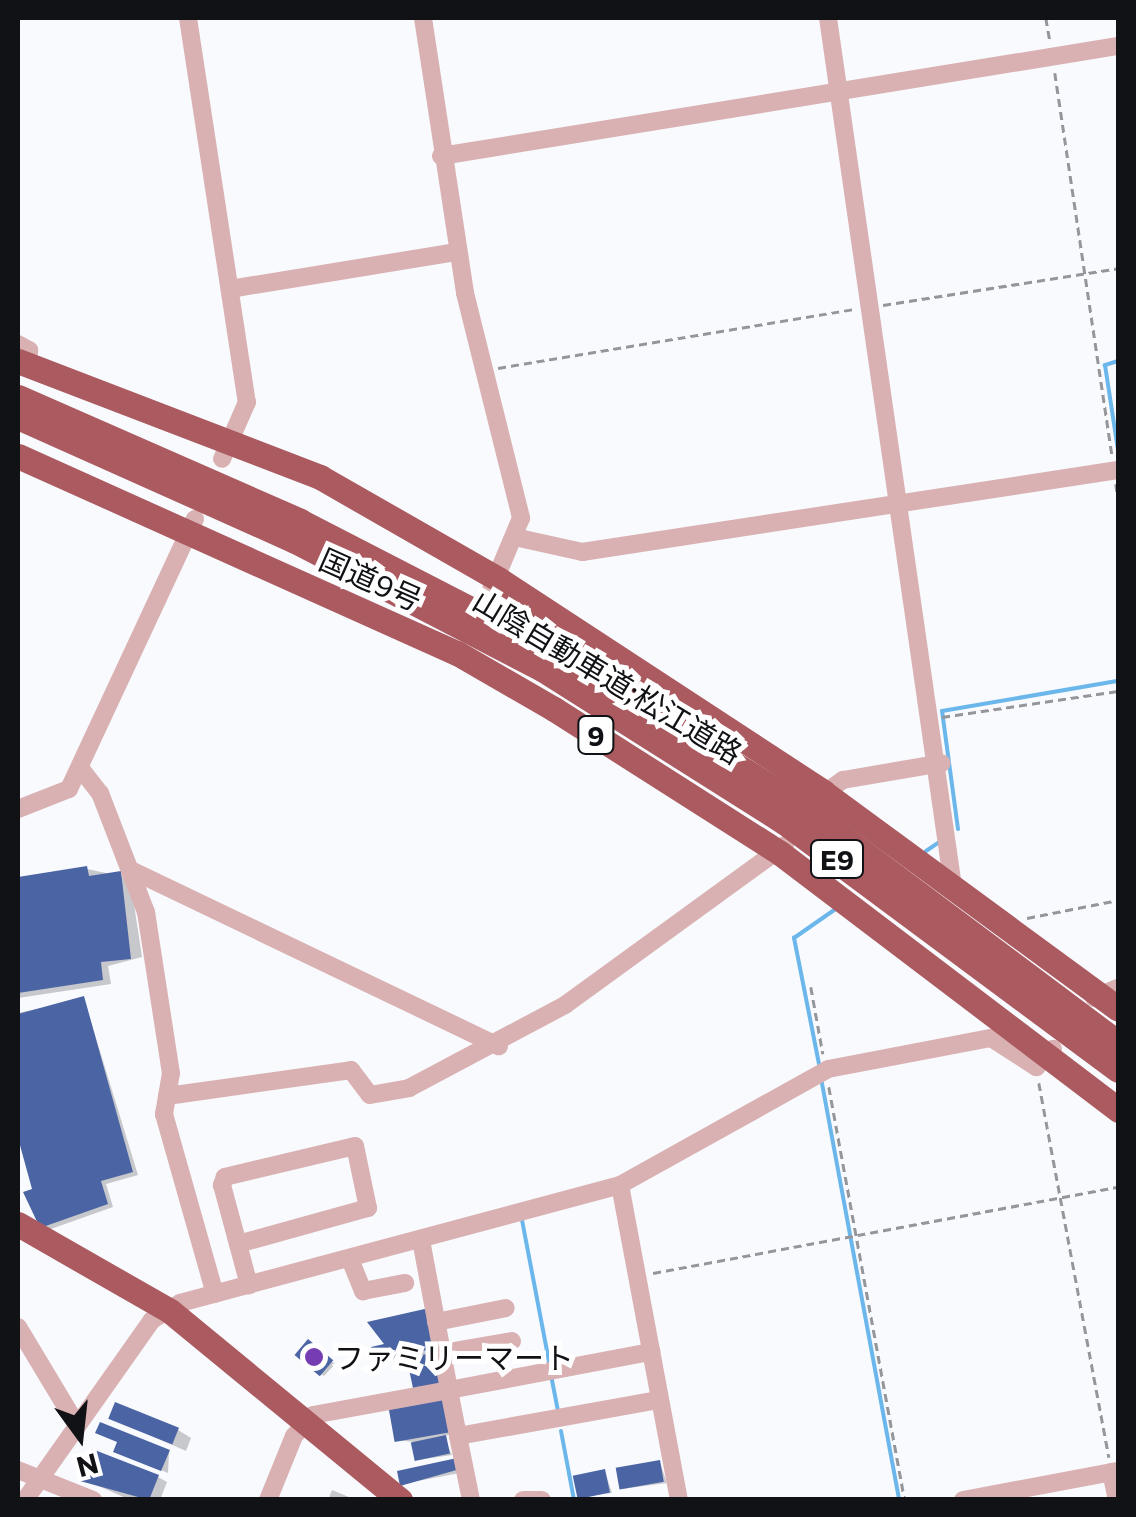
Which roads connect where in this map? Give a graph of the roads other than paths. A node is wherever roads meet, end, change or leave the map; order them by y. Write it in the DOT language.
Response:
graph roads {
  1 [pos="188,18"];
  2 [pos="424,18"];
  3 [pos="828,18"];
  4 [pos="1118,46"];
  5 [pos="838,90"];
  6 [pos="442,156"];
  7 [pos="457,252"];
  8 [pos="230,289"];
  9 [pos="21,356"];
  10 [pos="18,396"];
  11 [pos="18,417"];
  12 [pos="227,450"];
  13 [pos="18,456"];
  14 [pos="1116,470"];
  15 [pos="903,505"];
  16 [pos="191,528"];
  17 [pos="519,538"];
  18 [pos="493,588"];
  19 [pos="942,763"];
  20 [pos="81,770"];
  21 [pos="821,795"];
  22 [pos="18,809"];
  23 [pos="785,846"];
  24 [pos="131,870"];
  25 [pos="954,886"];
  26 [pos="1107,997"];
  27 [pos="1118,1044"];
  28 [pos="499,1046"];
  29 [pos="1046,1056"];
  30 [pos="1118,1070"];
  31 [pos="167,1096"];
  32 [pos="1118,1110"];
  33 [pos="620,1185"];
  34 [pos="18,1224"];
  35 [pos="421,1240"];
  36 [pos="238,1244"];
  37 [pos="350,1259"];
  38 [pos="405,1283"];
  39 [pos="249,1286"];
  40 [pos="215,1294"];
  41 [pos="506,1308"];
  42 [pos="170,1311"];
  43 [pos="436,1322"];
  44 [pos="18,1327"];
  45 [pos="512,1341"];
  46 [pos="651,1352"];
  47 [pos="442,1354"];
  48 [pos="449,1390"];
  49 [pos="659,1400"];
  50 [pos="308,1419"];
  51 [pos="75,1422"];
  52 [pos="458,1436"];
  53 [pos="1115,1471"];
  54 [pos="26,1474"];
  55 [pos="25,1500"];
  56 [pos="92,1500"];
  57 [pos="268,1500"];
  58 [pos="400,1500"];
  59 [pos="471,1500"];
  60 [pos="523,1500"];
  61 [pos="542,1500"];
  62 [pos="679,1500"];
  63 [pos="963,1500"];
  64 [pos="1116,1500"];
  1 -- 8 [label="street"];
  2 -- 6 [label="street"];
  3 -- 5 [label="street"];
  4 -- 5 [label="street"];
  5 -- 6 [label="street"];
  5 -- 15 [label="street"];
  6 -- 7 [label="street"];
  7 -- 8 [label="street"];
  7 -- 17 [label="street"];
  8 -- 12 [label="street"];
  9 -- 12 [label="highway, 国道9号"];
  10 -- 27 [label="highway, 山陰自動車道;松江道路 / E9"];
  11 -- 30 [label="highway, 山陰自動車道;松江道路 / E9"];
  12 -- 18 [label="highway, 国道9号"];
  13 -- 16 [label="highway, 国道9号 / 9"];
  14 -- 15 [label="street"];
  15 -- 17 [label="street"];
  15 -- 19 [label="street"];
  16 -- 20 [label="street"];
  16 -- 23 [label="highway, 国道9号 / 9"];
  17 -- 18 [label="street"];
  18 -- 21 [label="highway, 国道9号"];
  19 -- 21 [label="street"];
  19 -- 25 [label="street"];
  20 -- 22 [label="street"];
  20 -- 24 [label="street"];
  21 -- 25 [label="highway, 国道9号"];
  23 -- 28 [label="street"];
  23 -- 29 [label="highway, 国道9号 / 9"];
  24 -- 28 [label="street"];
  24 -- 31 [label="street"];
  25 -- 26 [label="highway, 国道9号"];
  28 -- 31 [label="street"];
  29 -- 32 [label="highway, 国道9号 / 9"];
  29 -- 33 [label="street"];
  31 -- 40 [label="street"];
  33 -- 35 [label="street"];
  33 -- 46 [label="street"];
  34 -- 42 [label="highway"];
  35 -- 37 [label="street"];
  35 -- 43 [label="street"];
  36 -- 36 [label="street"];
  36 -- 39 [label="street"];
  37 -- 38 [label="street"];
  37 -- 39 [label="street"];
  39 -- 40 [label="street"];
  40 -- 42 [label="street"];
  41 -- 43 [label="street"];
  42 -- 50 [label="highway"];
  42 -- 51 [label="street"];
  43 -- 47 [label="street"];
  44 -- 51 [label="street"];
  45 -- 47 [label="street"];
  46 -- 48 [label="street"];
  46 -- 49 [label="street"];
  47 -- 48 [label="street"];
  48 -- 50 [label="street"];
  48 -- 52 [label="street"];
  49 -- 52 [label="street"];
  49 -- 62 [label="street"];
  50 -- 57 [label="street"];
  50 -- 58 [label="highway"];
  51 -- 54 [label="street"];
  52 -- 59 [label="street"];
  53 -- 63 [label="street"];
  53 -- 64 [label="street"];
  54 -- 55 [label="street"];
  54 -- 56 [label="street"];
  60 -- 61 [label="street"];
}
